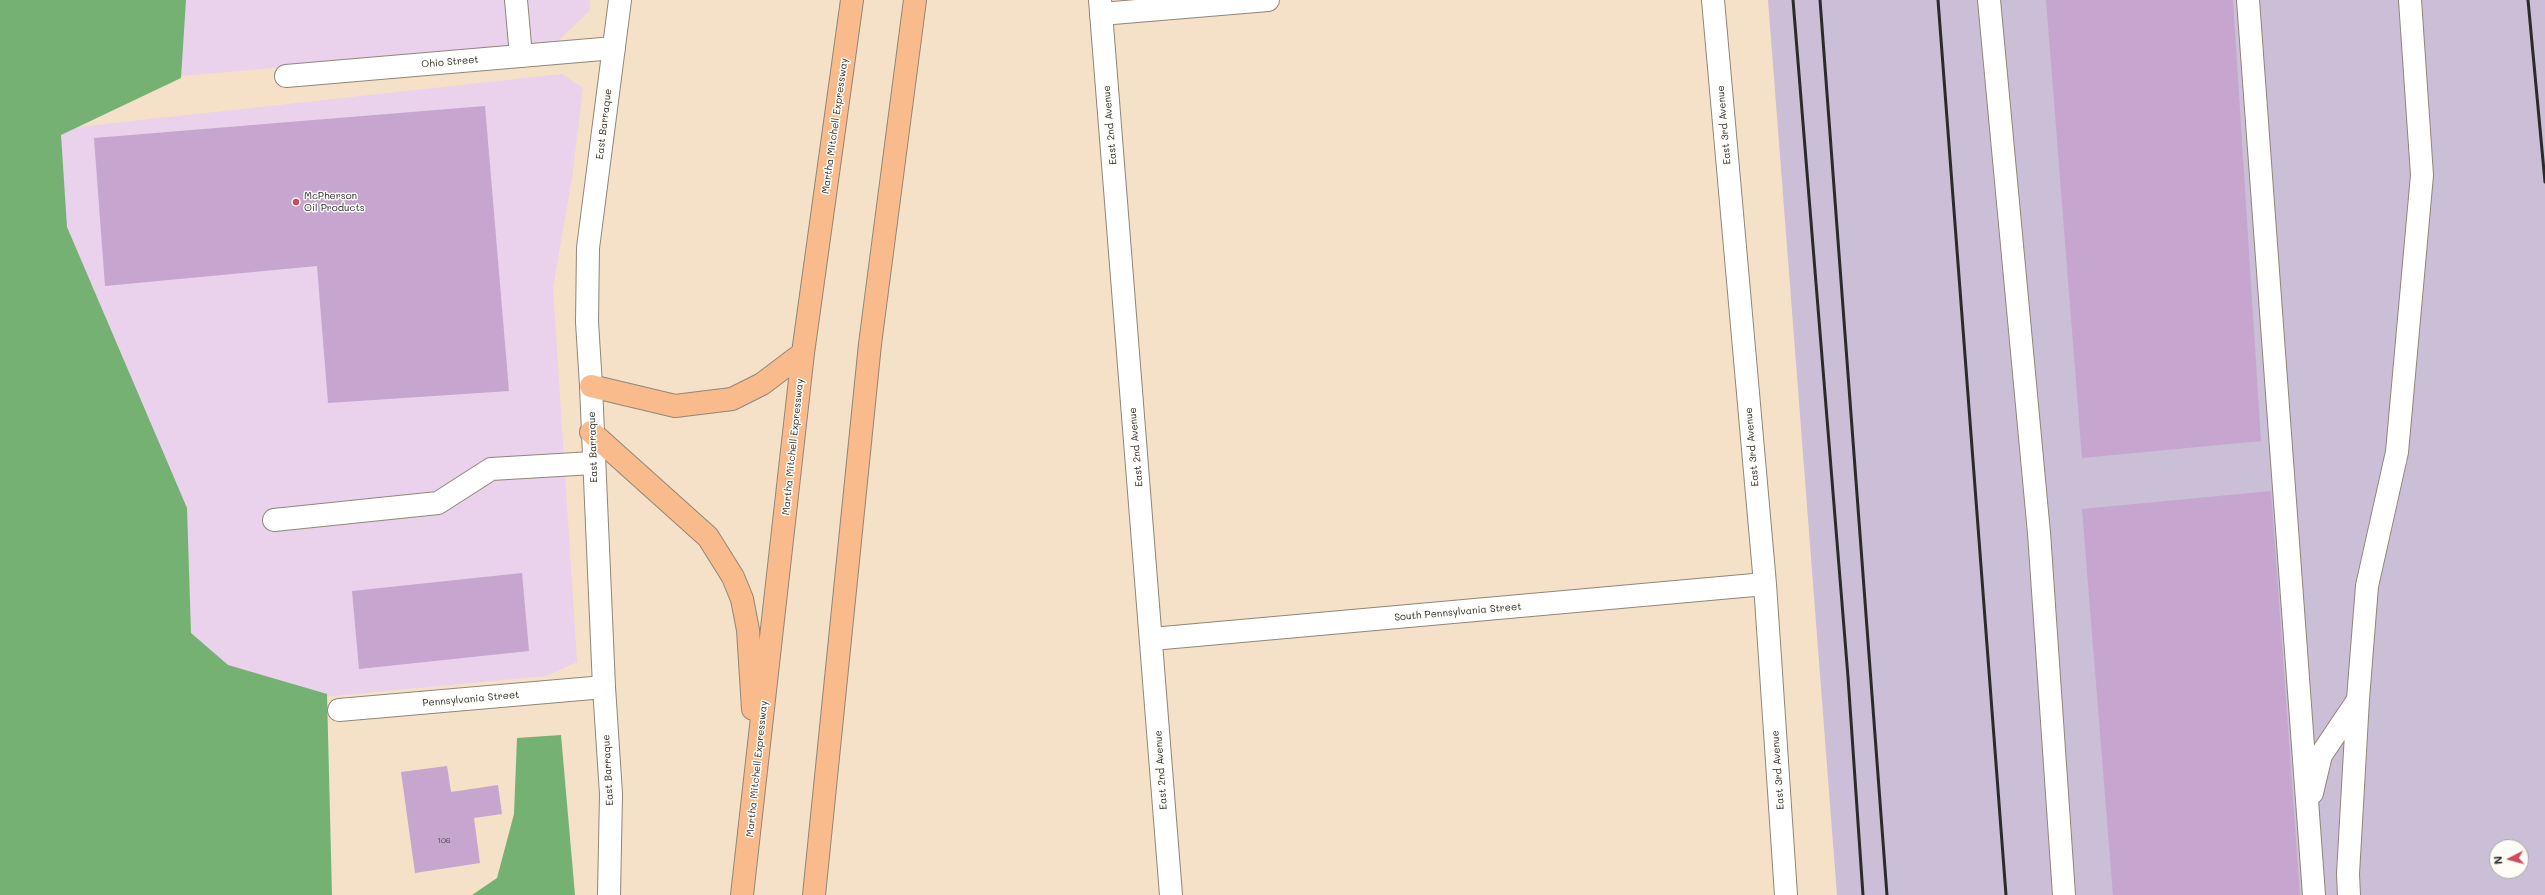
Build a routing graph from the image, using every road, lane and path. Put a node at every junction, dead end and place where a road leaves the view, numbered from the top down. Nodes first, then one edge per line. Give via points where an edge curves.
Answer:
1 (516, 0) edge
2 (620, 0) edge
3 (852, 0) edge
4 (915, 0) edge
5 (1268, 0) edge
6 (1713, 0) edge
7 (1989, 0) edge
8 (2248, 0) edge
9 (2410, 0) edge
10 (1100, 7) edge
11 (614, 48) junction
12 (521, 56) junction
13 (286, 76) dead end
14 (804, 353) junction
15 (591, 386) junction
16 (591, 432) junction
17 (593, 463) junction
18 (274, 520) dead end
19 (1765, 584) junction
20 (1152, 639) junction
21 (604, 687) junction
22 (2358, 700) junction
23 (339, 710) dead end
24 (756, 772) junction
25 (2307, 812) junction
26 (609, 895) edge
27 (742, 895) edge
28 (814, 895) edge
29 (1170, 895) edge
30 (1786, 895) edge
31 (2064, 895) edge
32 (2314, 895) edge
33 (2350, 895) edge

1 - 12 street
2 - 11 street, East Barraque
3 - 14 highway, Martha Mitchell Expressway
4 - 28 highway via 870,344
5 - 10 street
6 - 19 street, East 3rd Avenue
7 - 31 street via 2038,518
8 - 25 street
9 - 22 street via 2422,175 2397,452 2367,586
10 - 20 street, East 2nd Avenue
11 - 12 street, Ohio Street
11 - 15 street, East Barraque via 588,248 586,322
12 - 13 street, Ohio Street
14 - 15 highway via 762,384 732,399 675,406
14 - 24 highway, Martha Mitchell Expressway
15 - 16 street, East Barraque
16 - 17 street, East Barraque
16 - 24 highway via 708,537 733,577 742,599 748,630
17 - 18 street via 491,469 438,503
17 - 21 street, East Barraque
19 - 20 street, South Pennsylvania Street
19 - 30 street, East 3rd Avenue
20 - 29 street, East 2nd Avenue
21 - 23 street, Pennsylvania Street
21 - 26 street, East Barraque via 611,794
22 - 25 street via 2321,755
22 - 33 street via 2348,874
24 - 27 highway, Martha Mitchell Expressway
25 - 32 street

